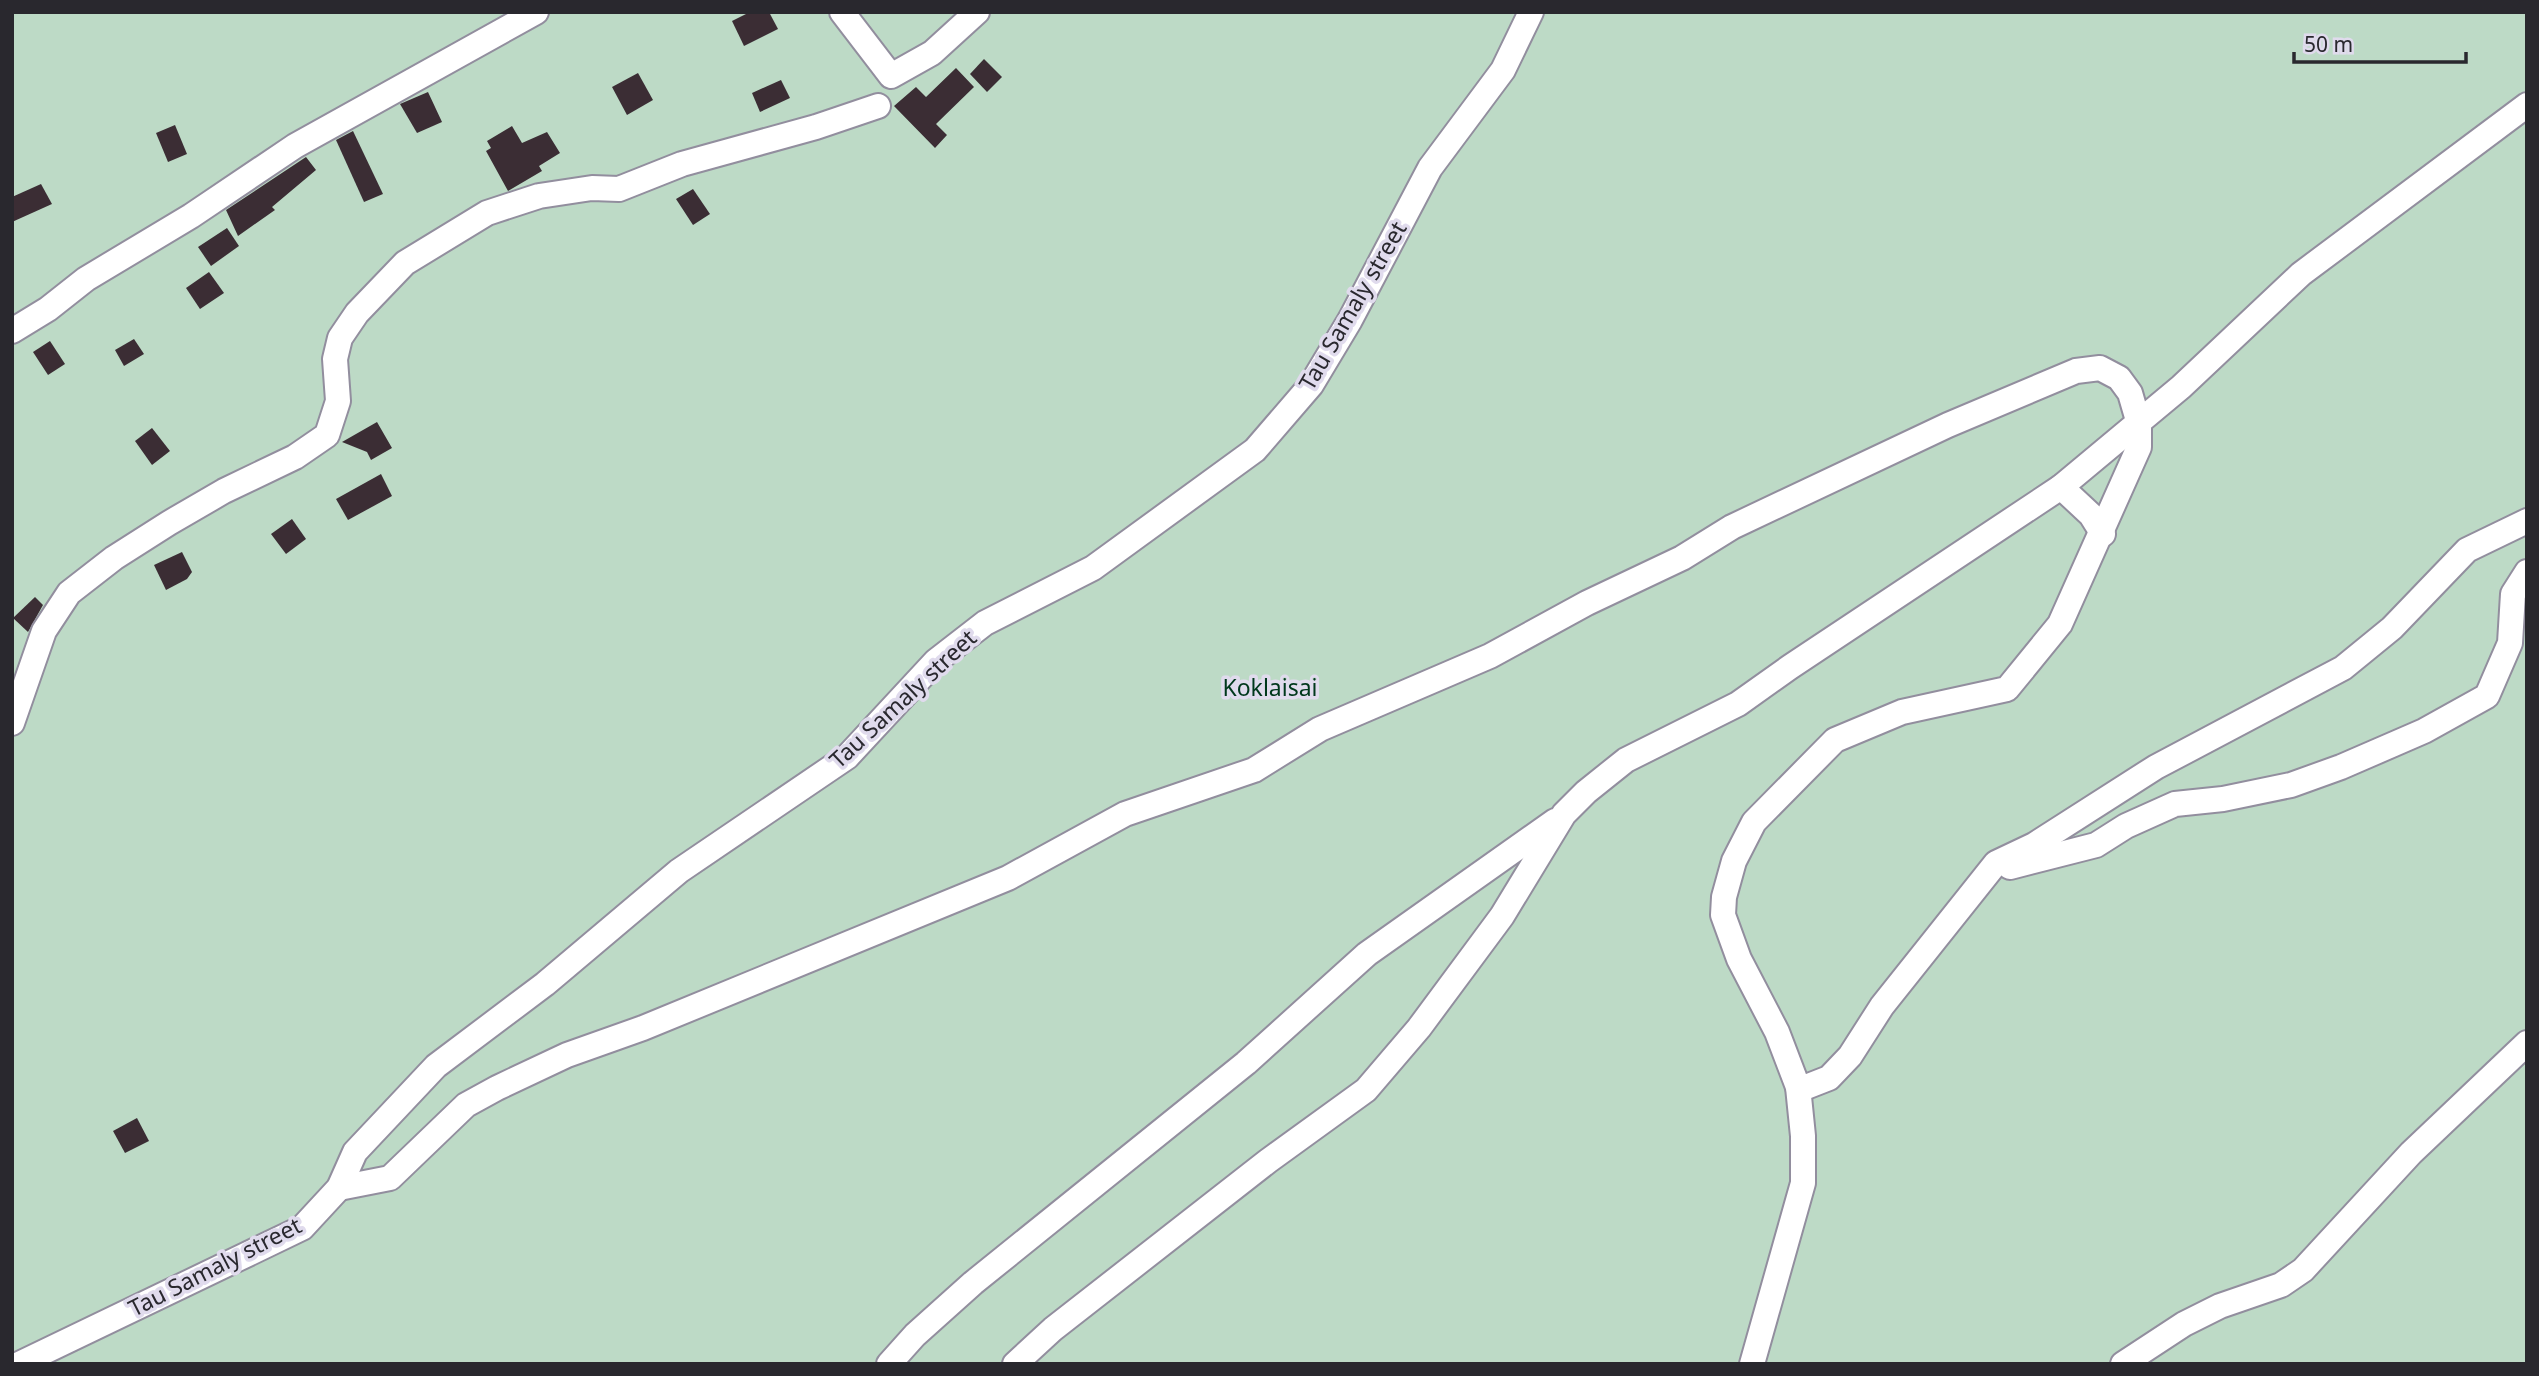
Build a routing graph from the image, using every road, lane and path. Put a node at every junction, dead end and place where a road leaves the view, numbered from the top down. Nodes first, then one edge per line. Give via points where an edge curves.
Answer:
1 (842, 12) edge
2 (977, 12) edge
3 (1531, 12) edge
4 (531, 13) edge
5 (2527, 105) edge
6 (878, 106) dead end
7 (12, 331) edge
8 (2139, 424) junction
9 (2062, 487) junction
10 (2527, 521) edge
11 (2103, 534) junction
12 (2527, 572) edge
13 (12, 723) edge
14 (1564, 814) junction
15 (1989, 873) junction
16 (2527, 1043) edge
17 (1798, 1087) junction
18 (339, 1188) junction
19 (19, 1364) edge
20 (889, 1364) edge
21 (1015, 1364) edge
22 (1752, 1364) edge
23 (2123, 1364) edge

1 - 2 street via 891,76 932,53
3 - 18 street, Tau Samaly street via 1503,70 1430,168 1311,385 1255,450 1093,568 985,623 936,661 847,757 679,871 545,984 436,1066 355,1152
4 - 7 street via 295,146
5 - 8 street via 2301,274
6 - 13 street via 682,164 619,189 539,196 487,213 405,263 357,313 340,338 335,359 338,401 327,435 295,457 169,523 69,593 44,631
8 - 9 street
8 - 11 street via 2140,447
8 - 18 street via 2130,393 2119,378 2100,368 2076,371 1948,425 1732,527 1682,558 1490,656 1320,729 1254,770 1125,814 1009,878 567,1055 497,1088 466,1105 390,1178
9 - 11 street
9 - 14 street via 1738,704 1626,760
10 - 15 street via 2467,550 2392,628 2343,668 2156,767 2034,845 1996,863
11 - 17 street via 2060,624 2007,689 1902,712 1835,740 1754,822 1734,861 1723,915
12 - 15 street via 2512,594 2510,643 2487,696 2424,731 2291,785 2175,804 2096,845
14 - 20 street via 1367,954 1246,1063 973,1283
14 - 21 street via 1502,916 1419,1028 1366,1090 1268,1161 1053,1329
15 - 17 street via 1882,1006 1850,1056 1829,1078
16 - 23 street via 2411,1153 2302,1270 2281,1285 2184,1324
17 - 22 street via 1803,1183
18 - 19 street, Tau Samaly street via 302,1228

